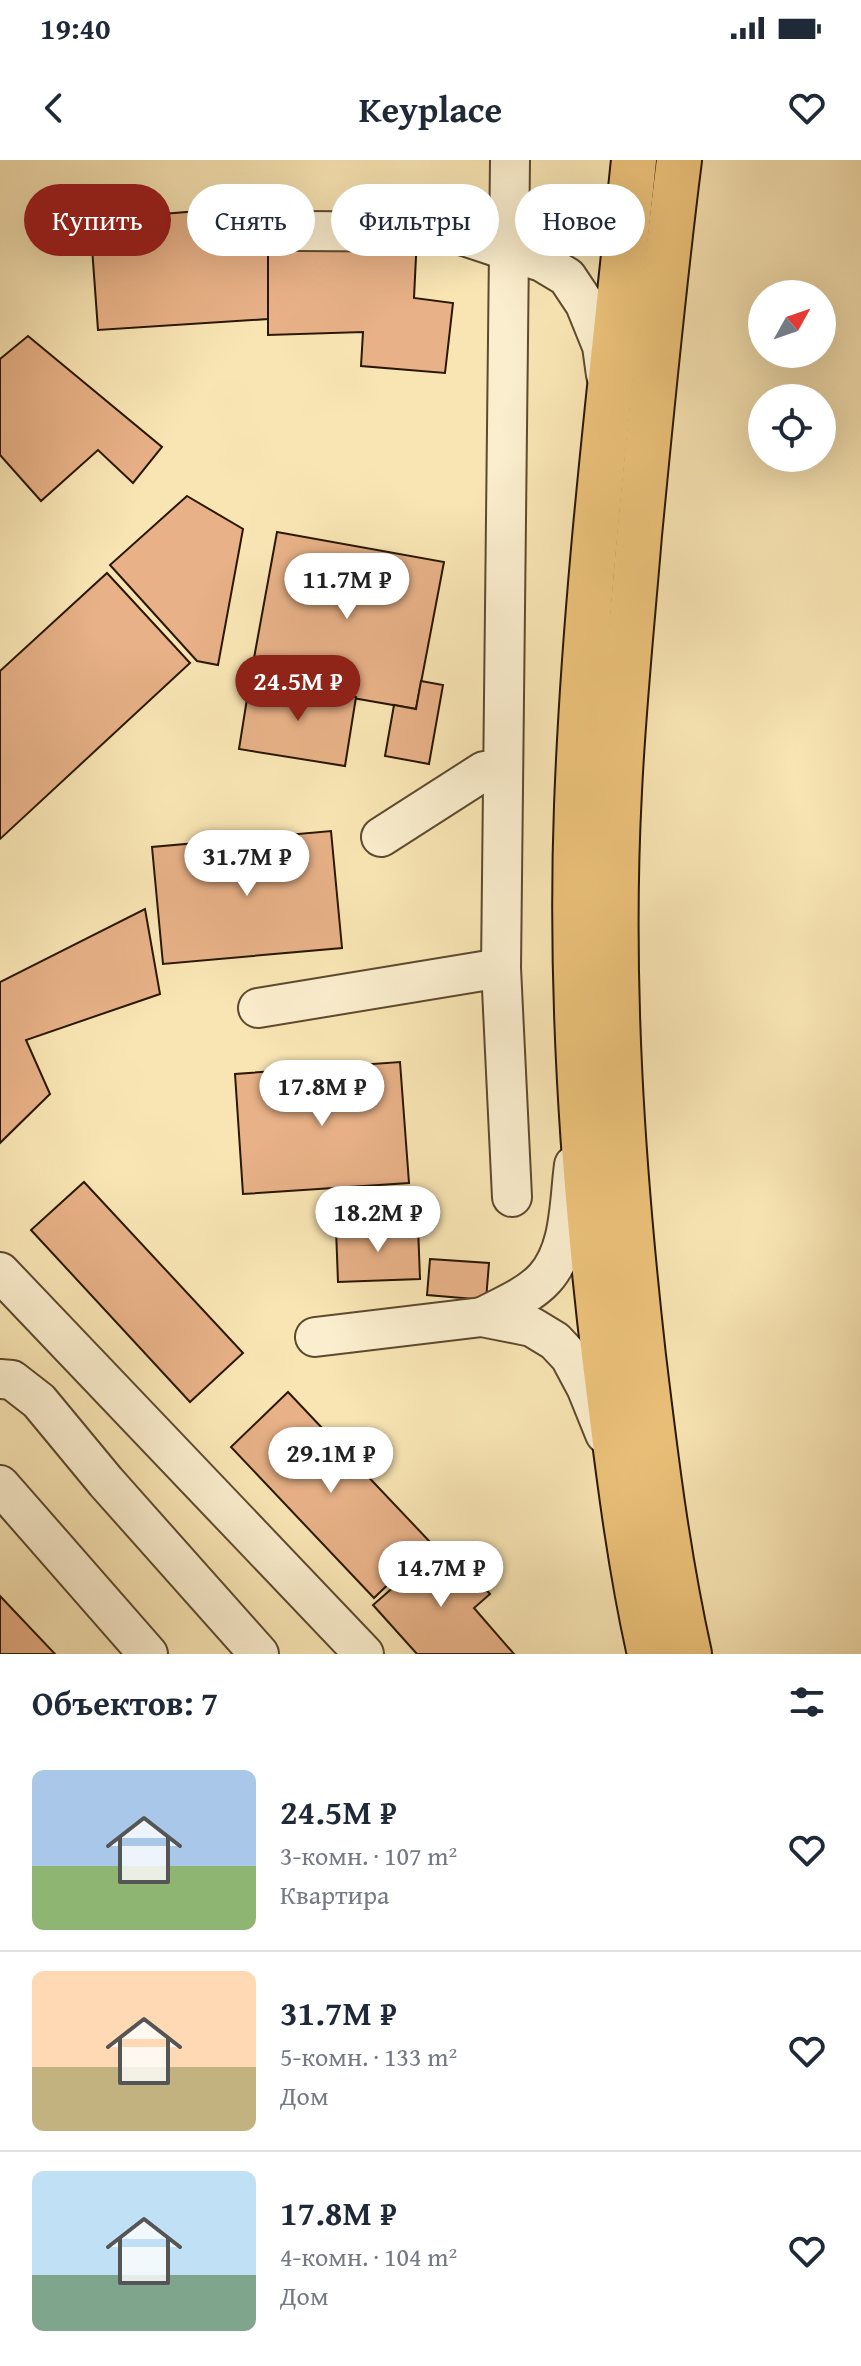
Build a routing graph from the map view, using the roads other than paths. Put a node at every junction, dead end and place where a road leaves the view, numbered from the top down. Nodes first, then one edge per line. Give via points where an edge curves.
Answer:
1 (510, 160) edge
2 (634, 160) edge
3 (679, 160) edge
4 (692, 160) edge
5 (315, 231) edge
6 (511, 252) junction
7 (660, 306) junction
8 (609, 405) junction
9 (503, 770) junction
10 (381, 837) dead end
11 (501, 968) junction
12 (258, 1008) dead end
13 (581, 1107) junction
14 (512, 1197) dead end
15 (0, 1272) edge
16 (482, 1317) junction
17 (315, 1337) dead end
18 (0, 1379) edge
19 (619, 1474) junction
20 (0, 1485) edge
21 (358, 1652) edge
22 (148, 1654) edge
23 (259, 1654) edge
24 (650, 1654) edge
25 (689, 1654) edge

1 - 6 street
2 - 8 main road
3 - 7 main road
4 - 7 street
5 - 6 street via 452,232
6 - 8 street via 567,277 585,304 602,346
6 - 9 street
7 - 25 main road via 618,793 616,979 623,1160 640,1325 659,1497
8 - 13 main road via 577,807 575,994
9 - 10 street via 484,771
9 - 11 street
11 - 12 street
11 - 14 street
13 - 16 street via 558,1260 544,1280
13 - 19 main road
15 - 21 street
16 - 17 street
16 - 19 street via 532,1327 570,1357
18 - 23 street via 12,1380 39,1401
19 - 24 main road
20 - 22 street

